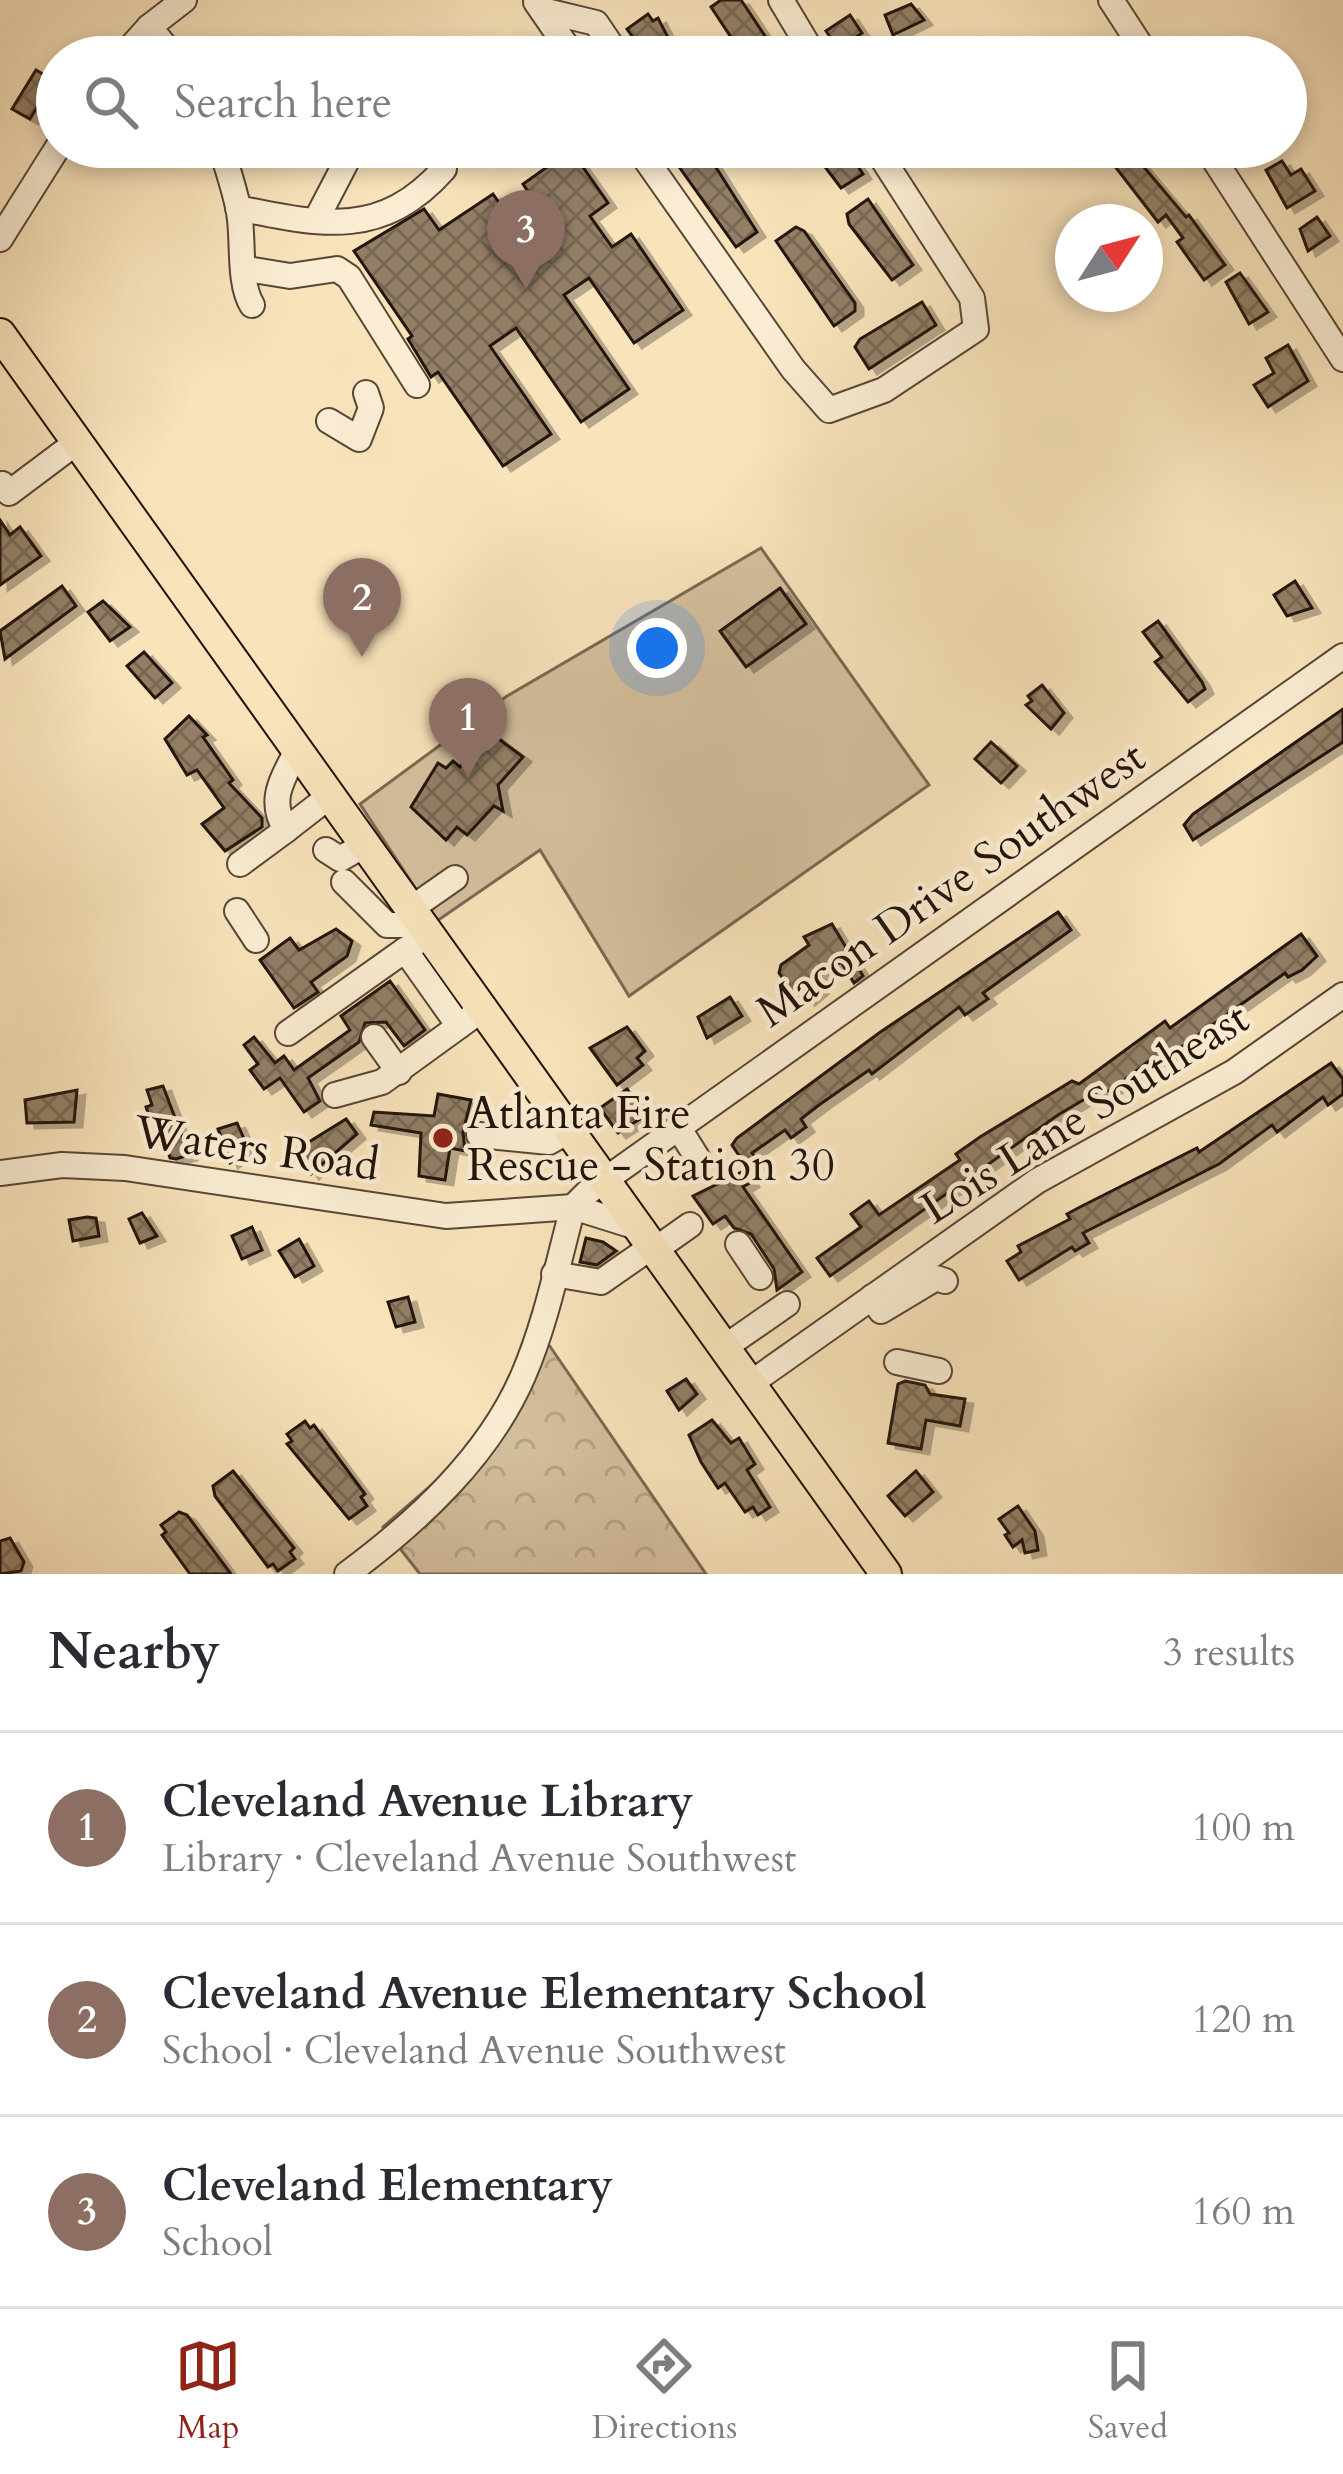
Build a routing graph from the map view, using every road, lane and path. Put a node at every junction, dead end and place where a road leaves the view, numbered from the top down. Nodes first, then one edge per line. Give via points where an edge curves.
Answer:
1 (184, 0) edge
2 (782, 0) edge
3 (1111, 0) edge
4 (538, 5) edge
5 (153, 14) edge
6 (559, 36) edge
7 (605, 36) edge
8 (803, 36) edge
9 (1134, 36) edge
10 (44, 168) edge
11 (227, 168) edge
12 (343, 168) edge
13 (444, 168) edge
14 (652, 168) edge
15 (888, 168) edge
16 (1220, 168) edge
17 (238, 208) junction
18 (317, 218) junction
19 (3, 228) edge
20 (247, 269) junction
21 (252, 305) dead end
22 (0, 335) edge
23 (1343, 359) edge
24 (417, 385) dead end
25 (366, 393) dead end
26 (329, 421) dead end
27 (77, 442) junction
28 (10, 493) edge
29 (1343, 656) edge
30 (298, 748) junction
31 (332, 795) junction
32 (286, 830) junction
33 (366, 844) junction
34 (326, 850) dead end
35 (240, 865) dead end
36 (455, 878) dead end
37 (344, 882) dead end
38 (237, 911) dead end
39 (417, 927) junction
40 (256, 940) dead end
41 (444, 978) junction
42 (1343, 995) edge
43 (484, 1008) junction
44 (458, 1026) junction
45 (288, 1034) dead end
46 (374, 1037) dead end
47 (399, 1072) junction
48 (335, 1094) dead end
49 (677, 1127) junction
50 (572, 1130) junction
51 (478, 1135) dead end
52 (698, 1159) dead end
53 (0, 1173) edge
54 (606, 1178) junction
55 (573, 1208) junction
56 (689, 1225) dead end
57 (738, 1244) dead end
58 (647, 1245) junction
59 (554, 1274) junction
60 (760, 1277) dead end
61 (945, 1281) dead end
62 (872, 1298) junction
63 (787, 1304) dead end
64 (725, 1347) junction
65 (897, 1363) dead end
66 (939, 1371) dead end
67 (751, 1383) junction
68 (347, 1574) edge
69 (886, 1574) edge

1 - 5 street
2 - 8 street
3 - 9 street
4 - 6 street
4 - 7 street via 596,23
10 - 19 street
11 - 17 street
12 - 18 street
13 - 18 street via 390,213 350,225
14 - 15 street via 829,410 884,390 976,329 972,298
16 - 23 street
17 - 18 street
17 - 20 street
20 - 21 street
20 - 24 street via 290,276 337,269 349,277
22 - 27 main road
25 - 26 street via 370,408 359,439
27 - 28 street
27 - 30 main road
29 - 49 street, Macon Drive Southwest
30 - 31 main road
30 - 32 street via 274,799
31 - 32 street
31 - 33 main road
32 - 35 street
33 - 34 street via 340,859
33 - 39 main road
36 - 39 street
37 - 39 street via 387,925
38 - 40 street
39 - 41 main road
39 - 45 street
41 - 43 main road
41 - 44 street
42 - 62 street, Lois Lane Southeast via 1234,1072 1037,1181
43 - 44 street
43 - 50 main road
44 - 47 street
46 - 47 street
47 - 48 street
49 - 52 street
49 - 54 street, Macon Drive Southwest
50 - 51 street via 549,1142
50 - 54 main road
53 - 55 street, Waters Road via 125,1168 446,1216
54 - 55 street, Macon Drive Southwest
54 - 58 main road
55 - 58 street, Waters Road via 608,1216
55 - 59 street
56 - 58 street
57 - 60 street
58 - 59 street via 601,1282
58 - 64 main road via 687,1280
59 - 68 street via 501,1420 434,1499
61 - 62 street via 936,1278 881,1311
62 - 67 street, Lois Lane Southeast
63 - 64 street
64 - 67 main road
65 - 66 street
67 - 69 main road

